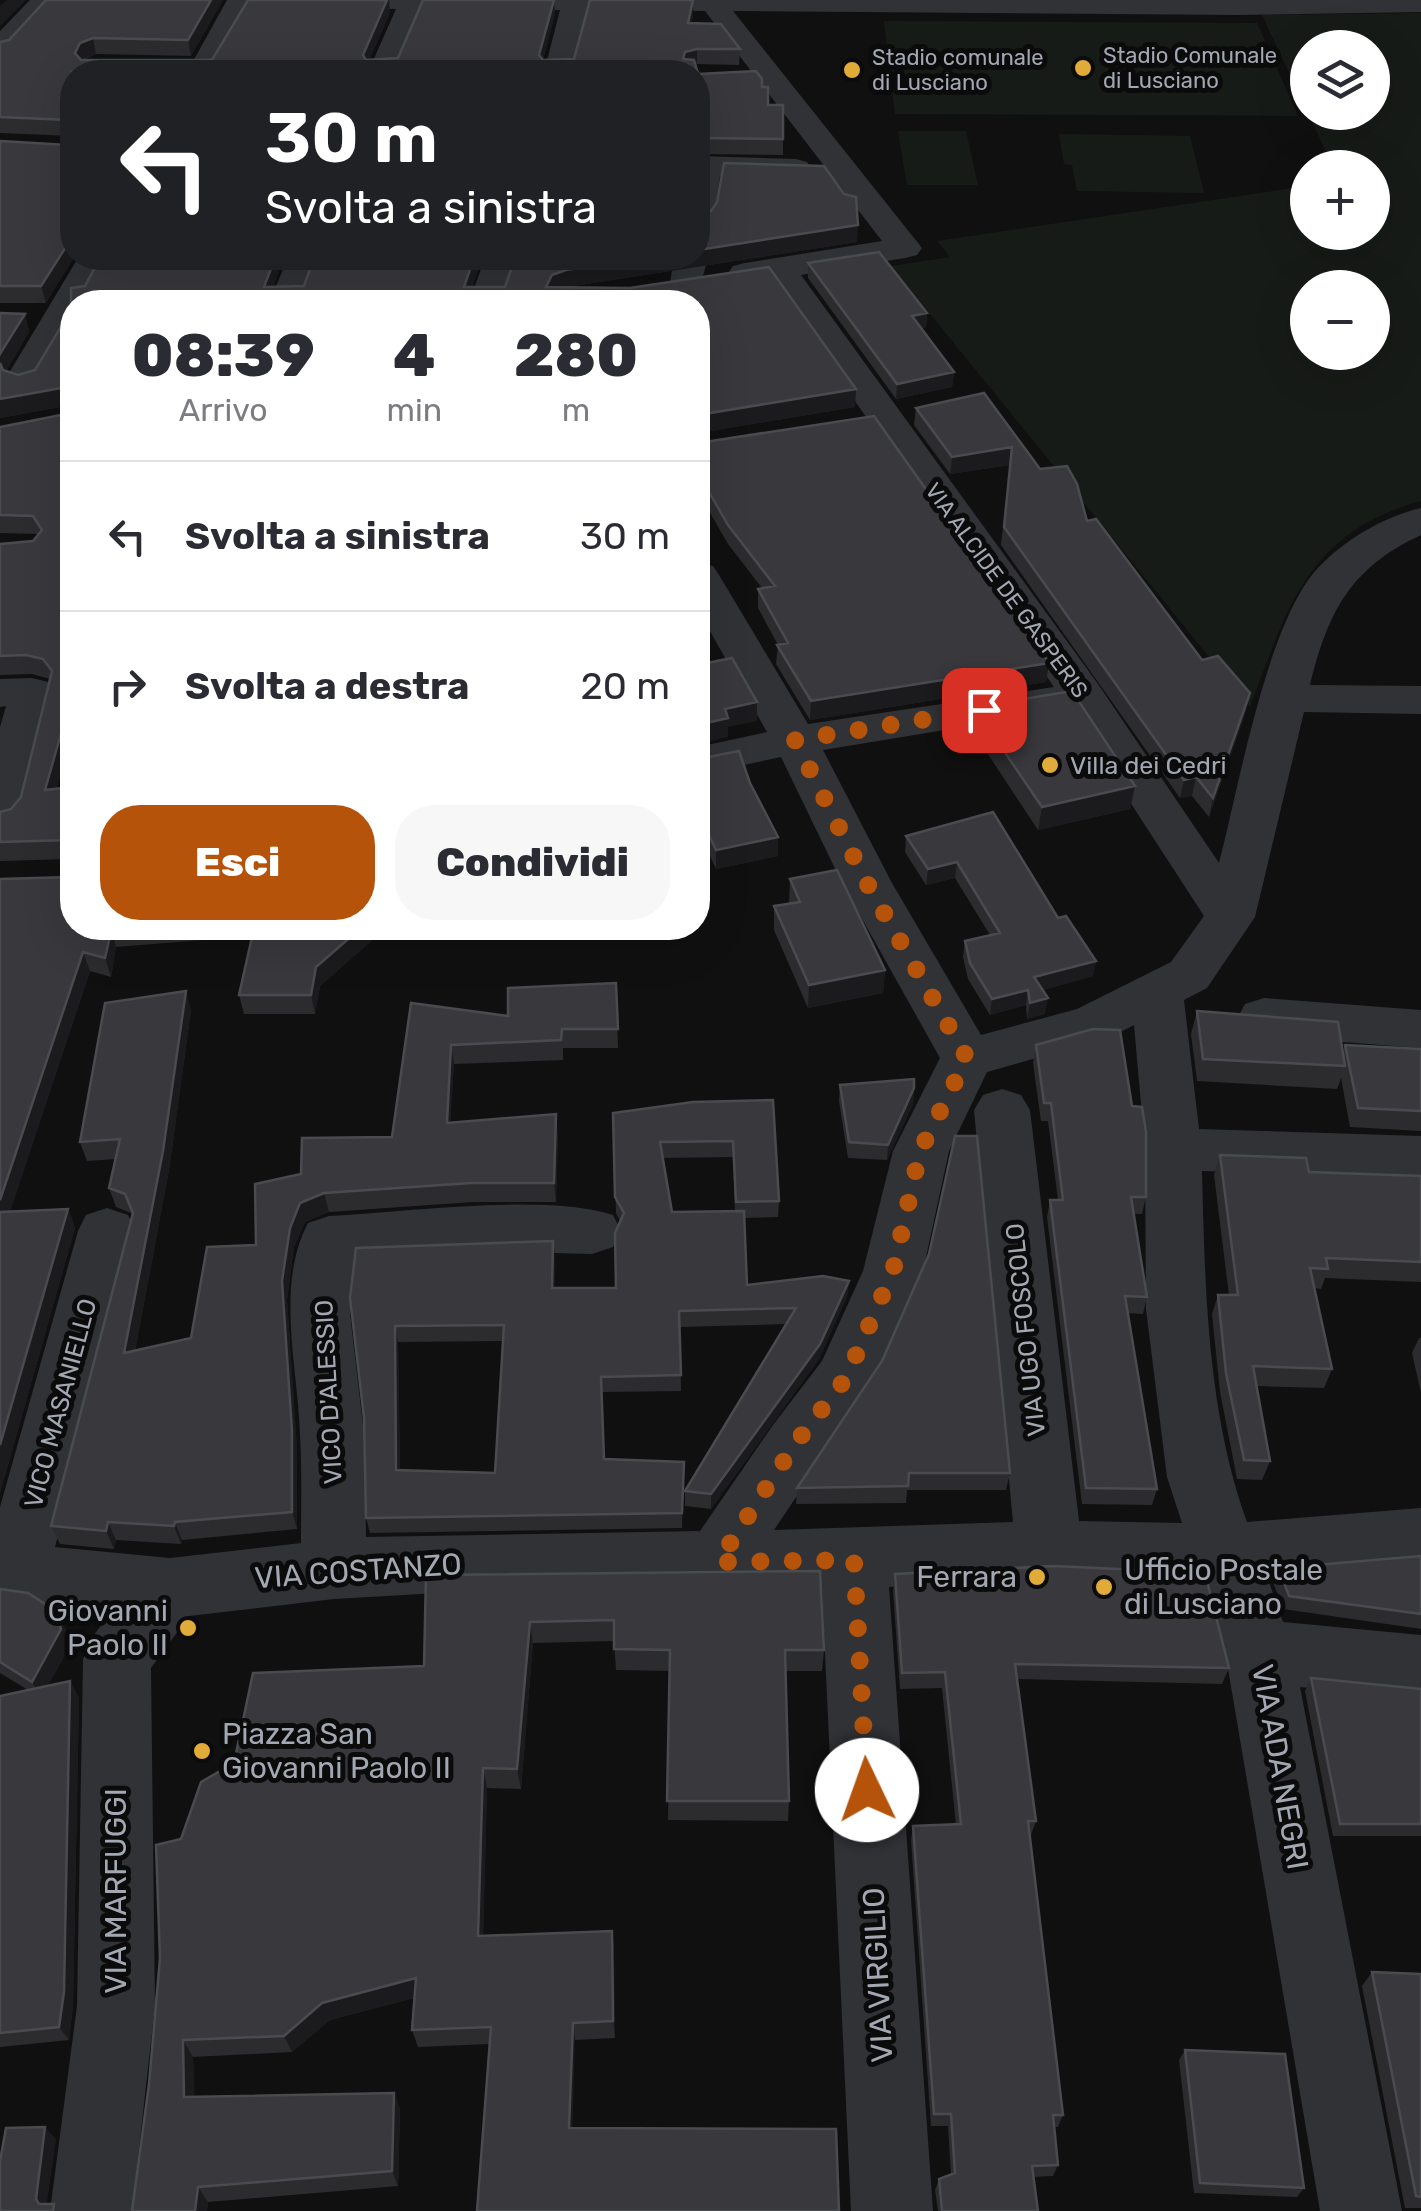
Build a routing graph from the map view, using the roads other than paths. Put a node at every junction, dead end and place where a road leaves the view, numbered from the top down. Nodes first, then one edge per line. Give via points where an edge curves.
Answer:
1 (46, 0) edge
2 (242, 0) edge
3 (331, 0) edge
4 (380, 1) edge
5 (568, 2) edge
6 (713, 3) junction
7 (1421, 4) edge
8 (0, 46) edge
9 (208, 60) edge
10 (382, 60) edge
11 (560, 60) edge
12 (710, 166) edge
13 (844, 170) junction
14 (778, 267) junction
15 (710, 269) edge
16 (689, 270) edge
17 (647, 289) edge
18 (20, 317) edge
19 (59, 318) joint
20 (60, 374) edge
21 (12, 380) edge
22 (1421, 520) edge
23 (710, 602) edge
24 (1082, 694) junction
25 (1282, 698) junction
26 (1421, 700) edge
27 (8, 719) edge
28 (795, 740) junction
29 (710, 758) edge
30 (0, 814) edge
31 (1230, 917) junction
32 (1157, 991) junction
33 (1421, 1029) edge
34 (967, 1058) junction
35 (1002, 1110) dead end
36 (1174, 1149) junction
37 (1421, 1157) edge
38 (107, 1231) dead end
39 (592, 1231) dead end
40 (1421, 1537) edge
41 (1049, 1550) junction
42 (1225, 1553) junction
43 (854, 1560) junction
44 (718, 1562) junction
45 (334, 1569) junction
46 (7, 1574) edge
47 (170, 1588) junction
48 (1259, 1652) junction
49 (1421, 1667) edge
50 (91, 2211) edge
51 (892, 2211) edge
52 (1360, 2211) edge

1 - 8 street
2 - 9 street
3 - 4 street
4 - 5 street
4 - 10 street
5 - 6 street
5 - 11 street
6 - 7 street
6 - 13 street
12 - 13 street
13 - 14 street via 905,248
14 - 15 street
14 - 24 street, VIA ALCIDE DE GASPERIS
16 - 17 street
18 - 19 street
19 - 21 street
20 - 21 street
22 - 25 street via 1377,540 1332,578 1300,637
23 - 28 street
24 - 28 street
24 - 31 street, VIA ALCIDE DE GASPERIS
25 - 26 street
25 - 31 street
27 - 30 street
28 - 29 street
28 - 34 street
31 - 32 street via 1190,974
32 - 33 street via 1194,1013
32 - 34 street via 1094,1022
32 - 36 street, VIA ADA NEGRI
34 - 44 street via 920,1151 893,1271 846,1378
35 - 41 street, VIA UGO FOSCOLO
36 - 37 street
36 - 42 street, VIA ADA NEGRI via 1176,1309 1198,1477
38 - 46 street, VICO MASANIELLO
39 - 45 street, VICO D'ALESSIO via 514,1228 329,1239 320,1314 332,1434
40 - 42 street, VIA COSTANZO
41 - 42 street, VIA COSTANZO
41 - 43 street, VIA COSTANZO
42 - 48 street, VIA ADA NEGRI
43 - 44 street, VIA COSTANZO
43 - 51 street, VIA VIRGILIO
44 - 45 street, VIA COSTANZO
45 - 47 street, VIA COSTANZO
46 - 47 street, VIA COSTANZO
47 - 50 street, VIA MARFUGGI via 116,1659 116,2006
48 - 49 street
48 - 52 street, VIA ADA NEGRI

